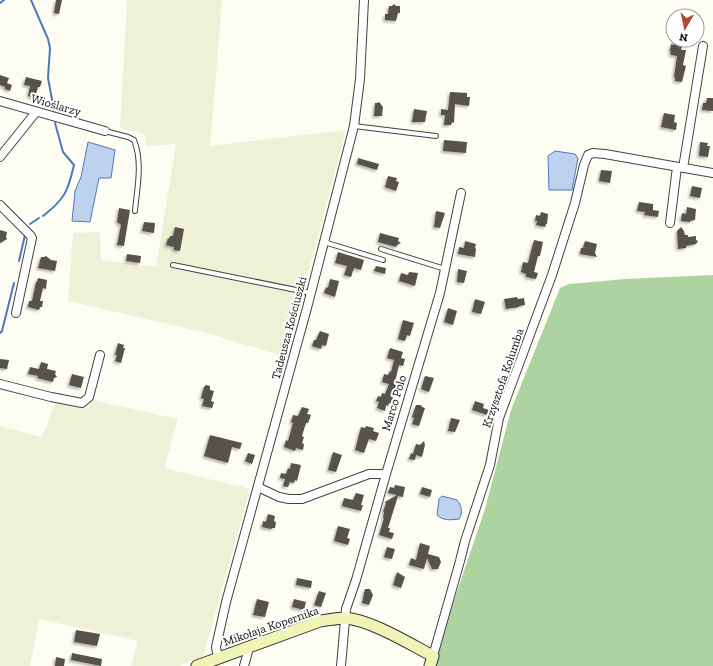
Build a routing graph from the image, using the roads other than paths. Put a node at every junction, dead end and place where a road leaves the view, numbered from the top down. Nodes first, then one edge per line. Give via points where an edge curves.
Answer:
1 (364, 0) edge
2 (703, 48) edge
3 (0, 101) edge
4 (36, 112) junction
5 (354, 126) junction
6 (105, 131) joint
7 (436, 136) dead end
8 (0, 157) edge
9 (680, 168) junction
10 (713, 173) edge
11 (461, 193) dead end
12 (0, 205) edge
13 (135, 211) dead end
14 (670, 223) dead end
15 (324, 242) junction
16 (382, 249) dead end
17 (383, 260) dead end
18 (173, 265) dead end
19 (446, 269) junction
20 (311, 293) junction
21 (16, 313) dead end
22 (100, 356) dead end
23 (0, 384) edge
24 (386, 474) junction
25 (258, 487) junction
26 (345, 618) junction
27 (249, 648) junction
28 (218, 658) junction
29 (432, 661) edge
30 (197, 666) edge
31 (244, 666) edge
32 (341, 666) edge

1 - 5 street, Tadeusza Kościuszki via 360,80
2 - 9 street
3 - 4 street, Wioślarzy
4 - 6 street, Wioślarzy
4 - 8 street
5 - 7 lane
5 - 15 street, Tadeusza Kościuszki
6 - 13 lane via 134,140 139,165
9 - 10 street
9 - 14 street
9 - 29 street, Krzysztofa Kolumba via 605,154 588,155 552,275 499,418 490,465 467,533
11 - 19 street, Marco Polo
12 - 21 street via 32,238
15 - 17 lane
15 - 20 street, Tadeusza Kościuszki
16 - 19 lane
18 - 20 lane
19 - 24 street, Marco Polo
20 - 25 street, Tadeusza Kościuszki
22 - 23 street via 88,397 82,403
24 - 25 street via 370,474 302,499 280,497
24 - 26 street, Marco Polo
25 - 28 street, Tadeusza Kościuszki via 226,602 216,647
26 - 27 street, Mikołaja Kopernika via 320,621
26 - 29 street, Mikołaja Kopernika via 370,624
26 - 32 street, Marco Polo
27 - 28 street, Mikołaja Kopernika
27 - 31 street
28 - 30 street, Mikołaja Kopernika

